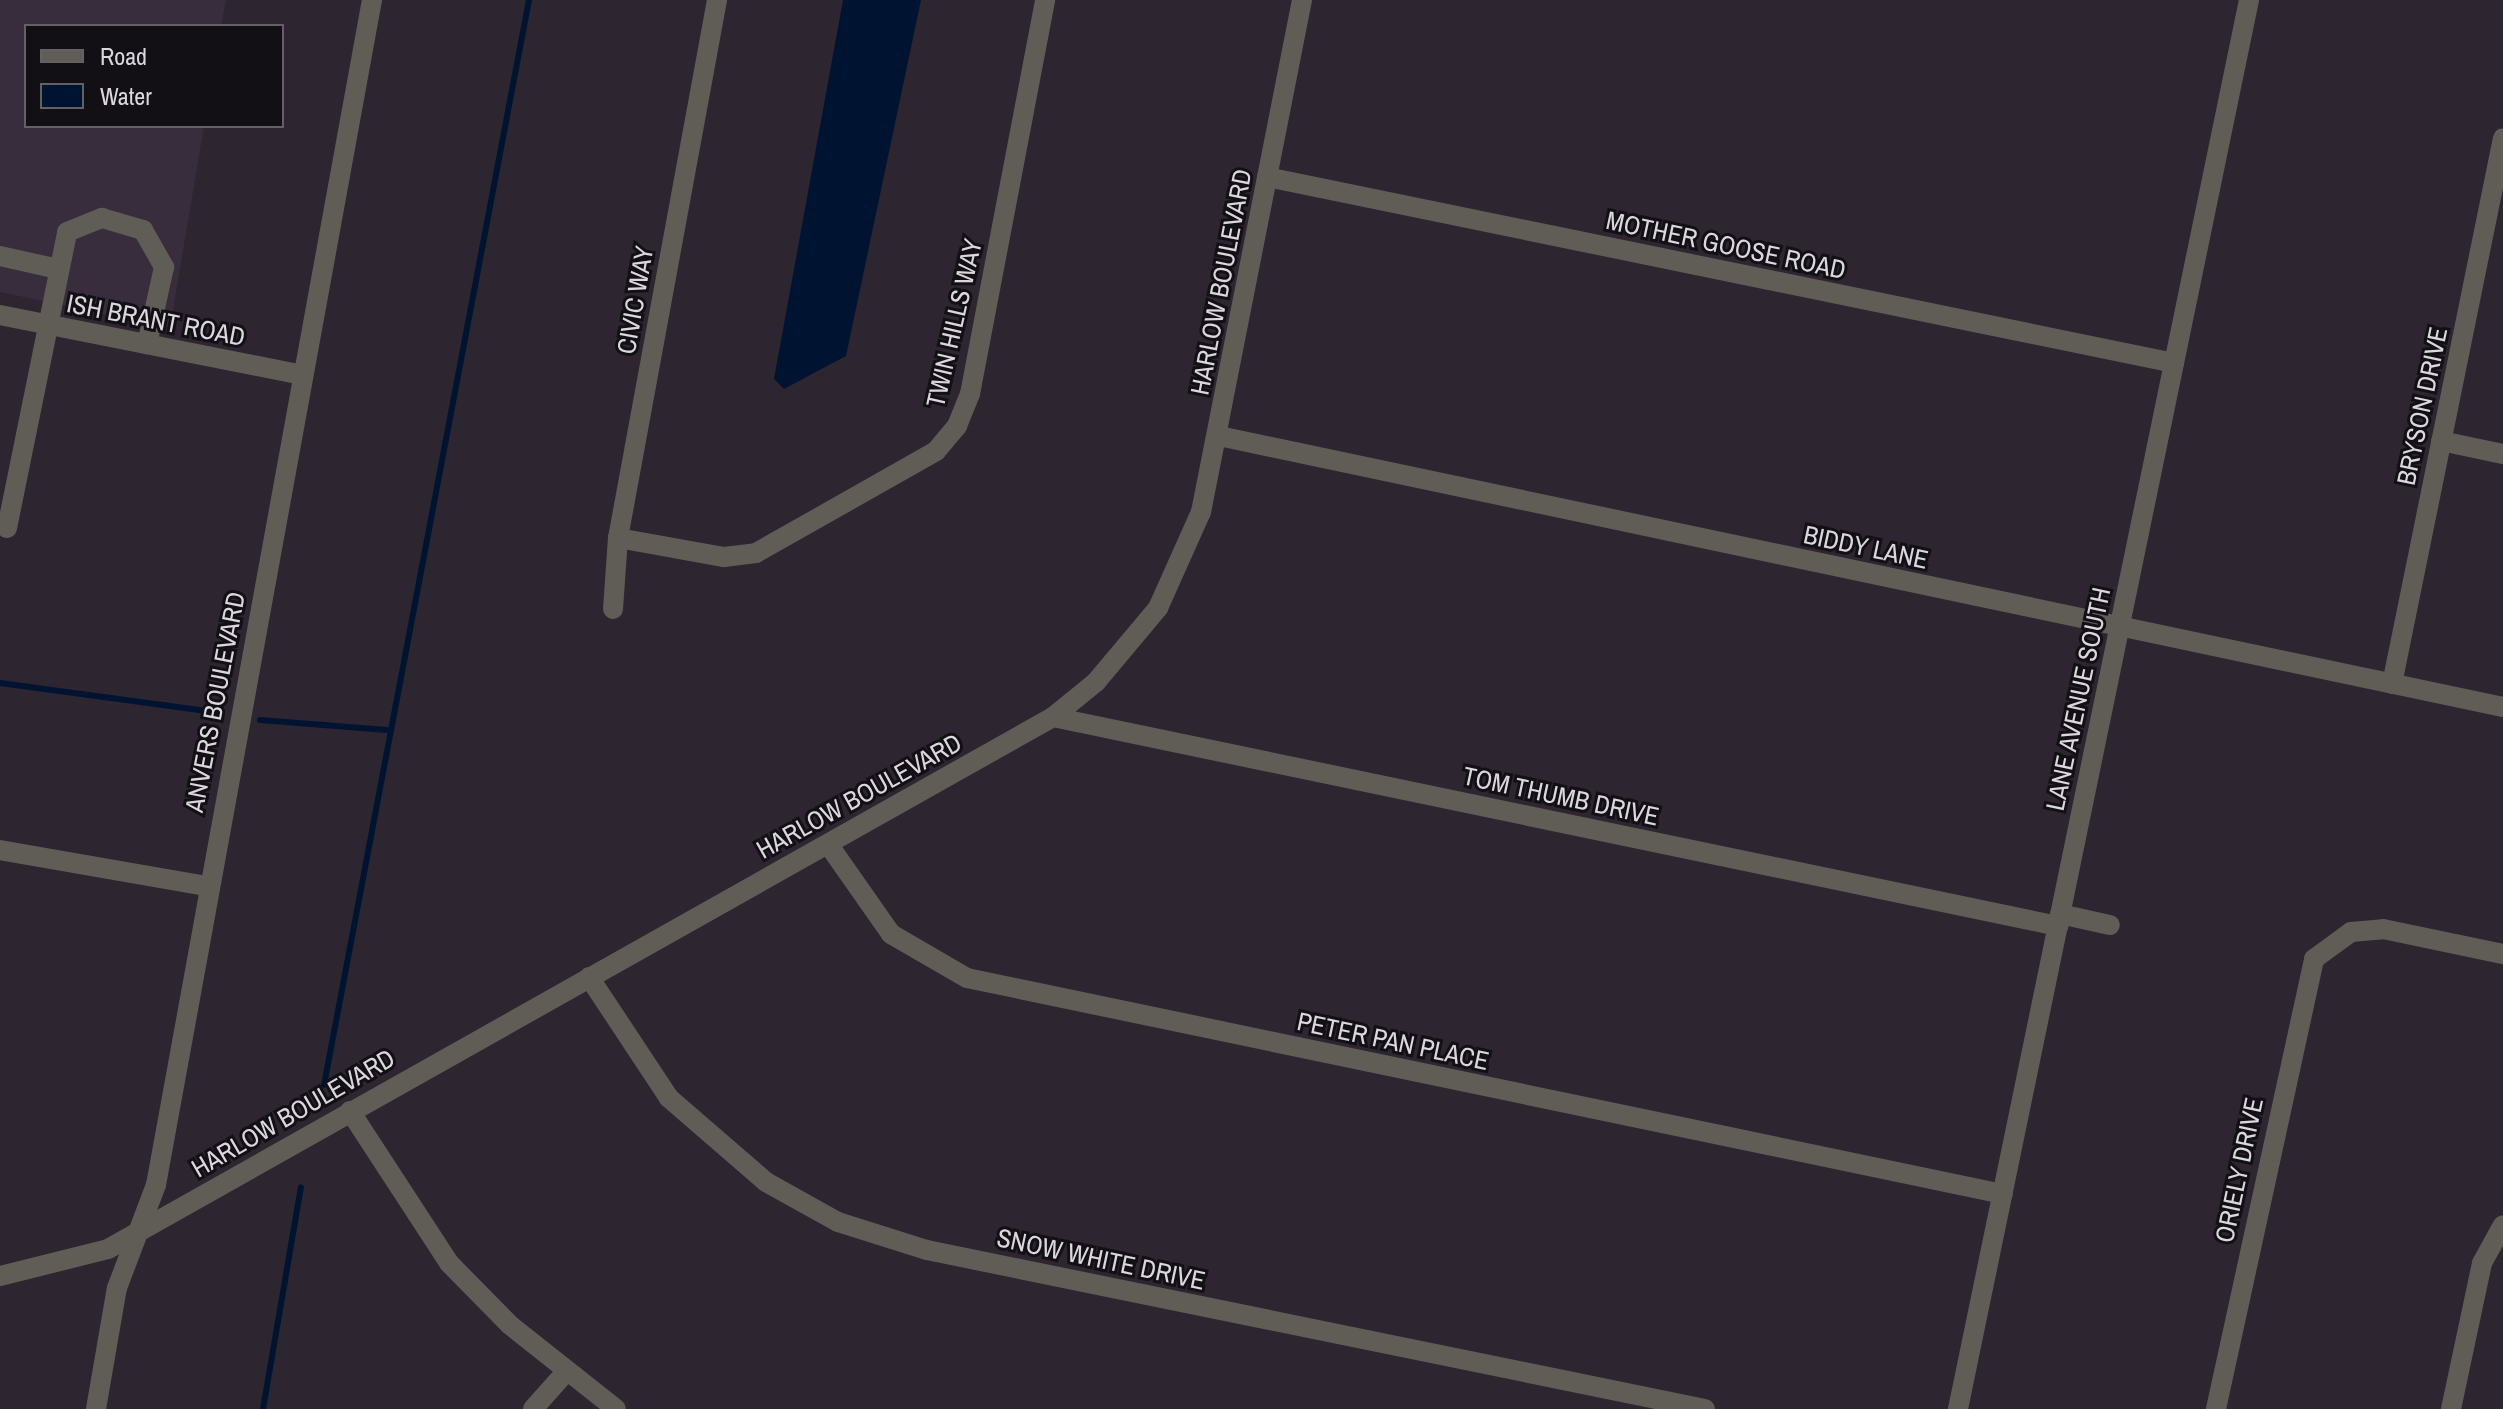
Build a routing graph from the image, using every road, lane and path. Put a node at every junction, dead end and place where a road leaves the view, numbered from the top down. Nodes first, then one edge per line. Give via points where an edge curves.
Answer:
1 (372, 0) edge
2 (717, 0) edge
3 (1045, 0) edge
4 (1302, 0) edge
5 (2249, 0) edge
6 (2503, 138) edge
7 (2500, 170) edge
8 (1267, 177) junction
9 (0, 256) edge
10 (58, 269) junction
11 (0, 315) edge
12 (46, 325) junction
13 (147, 344) junction
14 (2174, 363) junction
15 (302, 375) junction
16 (1219, 436) junction
17 (2441, 441) junction
18 (2503, 454) edge
19 (7, 528) dead end
20 (618, 538) junction
21 (613, 609) dead end
22 (2119, 628) junction
23 (2392, 684) junction
24 (2503, 707) edge
25 (1053, 717) junction
26 (828, 844) junction
27 (0, 850) edge
28 (207, 886) junction
29 (2059, 920) junction
30 (2110, 925) dead end
31 (2503, 954) edge
32 (589, 977) junction
33 (350, 1111) junction
34 (2003, 1194) junction
35 (139, 1230) junction
36 (2499, 1230) edge
37 (0, 1276) edge
38 (566, 1372) junction
39 (96, 1409) edge
40 (533, 1409) edge
41 (616, 1409) edge
42 (1705, 1409) edge
43 (1958, 1409) edge
44 (2216, 1409) edge
45 (2451, 1409) edge

1 - 15 street, ANVERS BOULEVARD
2 - 20 street, CIVIC WAY
3 - 20 street, TWIN HILLS WAY via 970,394 957,426 936,451 756,553 724,557
4 - 8 street, HARLOW BOULEVARD
5 - 14 street, LANE AVENUE SOUTH
6 - 7 street, BRYSON DRIVE
7 - 17 street, BRYSON DRIVE
8 - 14 street, MOTHER GOOSE ROAD
8 - 16 street, HARLOW BOULEVARD
9 - 10 street
10 - 12 street
10 - 13 street via 67,232 102,218 143,230 164,267
11 - 12 street, ISH BRANT ROAD
12 - 13 street, ISH BRANT ROAD
12 - 19 street
13 - 15 street, ISH BRANT ROAD
14 - 22 street, LANE AVENUE SOUTH
15 - 28 street, ANVERS BOULEVARD
16 - 22 street, BIDDY LANE
16 - 25 street, HARLOW BOULEVARD via 1201,512 1158,608 1129,649
17 - 18 street
17 - 23 street, BRYSON DRIVE
20 - 21 street, CIVIC WAY
22 - 23 street, BIDDY LANE
22 - 29 street, LANE AVENUE SOUTH
23 - 24 street, BIDDY LANE
25 - 26 street, HARLOW BOULEVARD
25 - 29 street, TOM THUMB DRIVE
26 - 32 street, HARLOW BOULEVARD
26 - 34 street, PETER PAN PLACE via 891,934 967,978
27 - 28 street
28 - 35 street, ANVERS BOULEVARD via 156,1185
29 - 30 street, TOM THUMB DRIVE
29 - 34 street, LANE AVENUE SOUTH
31 - 44 street, ORIELY DRIVE via 2383,929 2351,932 2325,946 2303,986
32 - 33 street, HARLOW BOULEVARD
32 - 42 street, SNOW WHITE DRIVE via 669,1098 766,1182 838,1222 927,1250
33 - 35 street, HARLOW BOULEVARD
33 - 38 street via 449,1263
34 - 43 street, LANE AVENUE SOUTH
35 - 37 street, HARLOW BOULEVARD via 63,1265
35 - 39 street, ANVERS BOULEVARD via 117,1288
36 - 45 street
38 - 40 street
38 - 41 street

